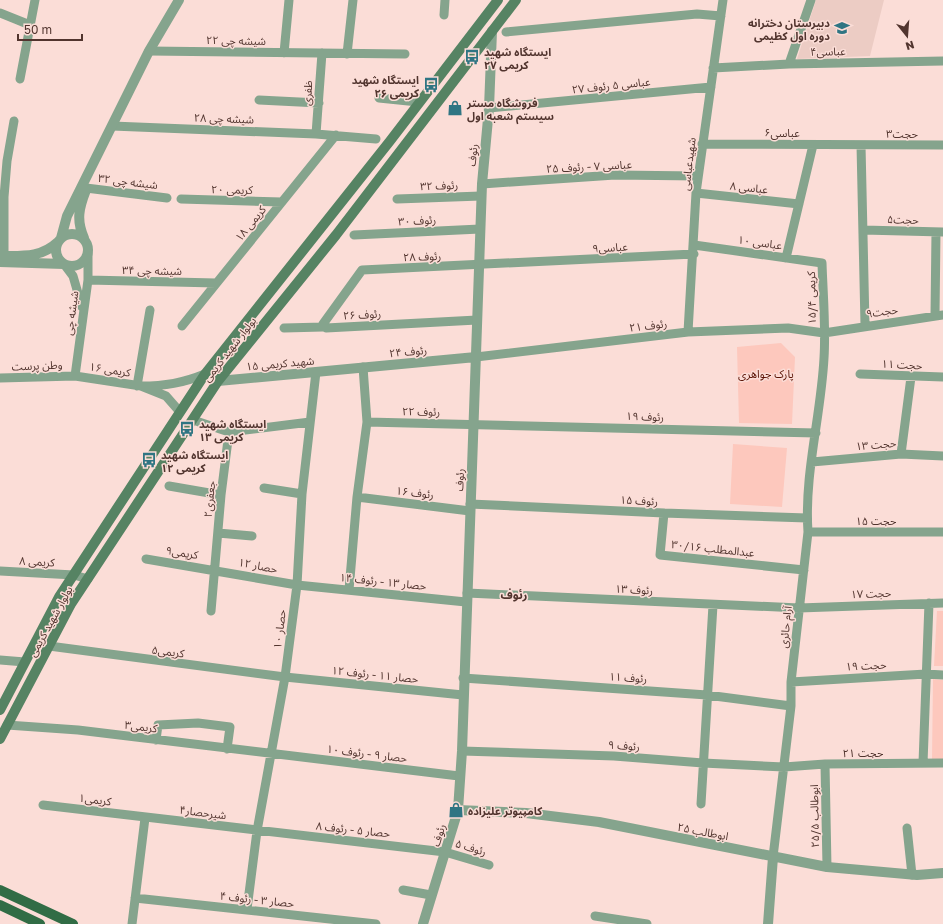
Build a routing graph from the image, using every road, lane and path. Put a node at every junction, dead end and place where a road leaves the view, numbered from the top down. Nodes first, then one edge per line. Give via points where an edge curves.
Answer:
1 (35, 0) edge
2 (179, 0) edge
3 (288, 0) edge
4 (353, 0) edge
5 (445, 0) edge
6 (498, 0) edge
7 (516, 0) edge
8 (723, 0) edge
9 (811, 0) edge
10 (0, 13) edge
11 (444, 15) dead end
12 (721, 16) junction
13 (30, 25) junction
14 (492, 31) junction
15 (506, 32) dead end
16 (149, 51) junction
17 (284, 53) junction
18 (322, 53) junction
19 (347, 54) junction
20 (405, 54) dead end
21 (943, 60) edge
22 (790, 64) junction
23 (714, 68) junction
24 (20, 79) dead end
25 (711, 87) junction
26 (379, 98) dead end
27 (259, 100) dead end
28 (418, 102) junction
29 (319, 103) junction
30 (489, 108) junction
31 (14, 121) dead end
32 (112, 126) junction
33 (316, 134) junction
34 (336, 135) junction
35 (376, 139) dead end
36 (702, 144) junction
37 (813, 144) junction
38 (861, 145) junction
39 (943, 145) edge
40 (100, 153) junction
41 (698, 176) junction
42 (482, 184) junction
43 (86, 188) junction
44 (696, 193) junction
45 (481, 196) junction
46 (168, 198) dead end
47 (181, 199) dead end
48 (397, 199) dead end
49 (282, 202) junction
50 (799, 204) junction
51 (480, 229) junction
52 (863, 230) junction
53 (940, 232) edge
54 (354, 235) dead end
55 (84, 238) junction
56 (59, 240) junction
57 (694, 250) junction
58 (88, 254) junction
59 (1, 258) edge
60 (786, 258) junction
61 (822, 263) joint
62 (64, 264) junction
63 (479, 265) junction
64 (366, 270) joint
65 (88, 280) junction
66 (216, 283) junction
67 (150, 310) dead end
68 (84, 312) junction
69 (939, 315) edge
70 (477, 320) junction
71 (865, 325) junction
72 (182, 326) dead end
73 (323, 327) junction
74 (284, 328) dead end
75 (688, 332) junction
76 (824, 333) junction
77 (476, 357) junction
78 (363, 367) junction
79 (343, 370) joint
80 (316, 372) junction
81 (205, 374) junction
82 (860, 374) dead end
83 (75, 376) junction
84 (911, 377) junction
85 (943, 377) edge
86 (0, 378) edge
87 (218, 381) junction
88 (139, 386) junction
89 (180, 412) junction
90 (193, 420) junction
91 (310, 422) junction
92 (367, 422) junction
93 (473, 424) junction
94 (229, 432) junction
95 (816, 433) junction
96 (901, 454) junction
97 (943, 456) edge
98 (812, 462) junction
99 (169, 486) dead end
100 (264, 488) dead end
101 (302, 494) junction
102 (221, 495) junction
103 (357, 497) junction
104 (470, 508) junction
105 (664, 513) junction
106 (807, 518) junction
107 (808, 532) junction
108 (943, 532) edge
109 (218, 533) junction
110 (252, 536) dead end
111 (146, 559) dead end
112 (215, 569) junction
113 (804, 570) junction
114 (0, 571) edge
115 (74, 575) junction
116 (88, 579) junction
117 (297, 585) junction
118 (349, 590) junction
119 (467, 598) junction
120 (929, 603) junction
121 (943, 603) edge
122 (713, 605) junction
123 (799, 608) junction
124 (211, 611) dead end
125 (49, 646) junction
126 (0, 660) edge
127 (25, 662) junction
128 (926, 674) junction
129 (943, 675) edge
130 (285, 677) junction
131 (463, 678) junction
132 (791, 682) junction
133 (463, 695) junction
134 (707, 695) junction
135 (791, 706) junction
136 (0, 710) edge
137 (7, 725) junction
138 (0, 740) edge
139 (156, 740) junction
140 (227, 749) junction
141 (462, 750) junction
142 (271, 754) junction
143 (703, 763) junction
144 (923, 763) junction
145 (943, 763) edge
146 (825, 764) junction
147 (784, 767) junction
148 (459, 776) junction
149 (701, 804) dead end
150 (43, 805) dead end
151 (458, 810) junction
152 (145, 818) junction
153 (908, 828) dead end
154 (257, 831) junction
155 (445, 852) junction
156 (773, 857) junction
157 (489, 865) dead end
158 (827, 867) junction
159 (943, 873) edge
160 (912, 875) junction
161 (0, 890) edge
162 (403, 890) dead end
163 (431, 895) junction
164 (135, 898) junction
165 (0, 905) edge
166 (247, 910) junction
167 (596, 916) dead end
168 (40, 924) edge
169 (73, 924) edge
170 (132, 924) edge
171 (376, 924) edge
172 (423, 924) edge
173 (647, 924) edge
174 (768, 924) edge

1 - 13 street
2 - 16 street
3 - 17 street
4 - 19 street
5 - 11 street
6 - 28 main road, بولوار شهید کریمی
7 - 14 main road, بولوار شهید کریمی
8 - 12 street, شهیدعباسی
9 - 22 street
10 - 13 street
12 - 15 street via 697,14
12 - 23 street, شهیدعباسی
13 - 24 street
14 - 30 street, رئوف
14 - 87 main road, بولوار شهید کریمی via 336,235
16 - 17 street, شیشه چی ۲۲
16 - 32 street
17 - 18 street, شیشه چی ۲۲
18 - 19 street, شیشه چی ۲۲
18 - 29 street, ظفری
19 - 20 street, شیشه چی ۲۲
21 - 22 street, عباسی۴
22 - 23 street, عباسی۴
23 - 25 street, شهیدعباسی
25 - 30 street, عباسی ۵ رئوف ۲۷
25 - 36 street, شهیدعباسی
26 - 28 street
27 - 29 street
28 - 81 main road, بولوار شهید کریمی
29 - 33 street, ظفری
30 - 42 street, رئوف
31 - 59 street via 7,161
32 - 33 street, شیشه چی ۲۸
32 - 40 street
33 - 34 street, شیشه چی ۲۸
34 - 35 street, شیشه چی ۲۸
34 - 49 street, کریمی ۱۸
36 - 37 street, عباسی۶
36 - 41 street, شهیدعباسی
37 - 38 street, عباسی۶
37 - 50 street
38 - 39 street, حجت۳
38 - 52 street
40 - 43 street
40 - 56 street via 66,216
41 - 42 street, عباسی ۷ - رئوف ۲۵ via 615,175
41 - 44 street, شهیدعباسی
42 - 45 street, رئوف
43 - 46 street, شیشه چی ۳۲
43 - 55 street via 78,214
44 - 50 street, عباسی ۸
44 - 57 street, شهیدعباسی
45 - 48 street, رئوف ۳۲
45 - 51 street, رئوف
47 - 49 street, کریمی ۲۰
49 - 66 street, کریمی ۱۸
50 - 60 street
51 - 54 street, رئوف ۳۰
51 - 63 street, رئوف
52 - 53 street, حجت۵
52 - 71 street
53 - 69 street
55 - 56 street via 72,233
55 - 58 street via 88,245
56 - 59 street via 46,252 38,255
56 - 62 street via 57,254
57 - 60 street, عباسی ۱۰
57 - 63 street, عباسی۹
57 - 75 street, شهیدعباسی
58 - 62 street via 81,264
58 - 65 street, شیشه چی
59 - 62 street
60 - 61 street, عباسی ۱۰
61 - 76 street, کریمی ۱۵/۴
62 - 68 street via 73,276
63 - 64 street, رئوف ۲۸
63 - 70 street, رئوف
64 - 73 street, رئوف ۲۶ via 359,272
65 - 66 street, شیشه چی ۳۴
65 - 68 street, شیشه چی
66 - 72 street, کریمی ۱۸
67 - 88 street
68 - 83 street, شیشه چی
69 - 71 street, حجت۹
70 - 73 street, رئوف ۲۶
70 - 77 street, رئوف
71 - 76 street, حجت۹
73 - 74 street
75 - 76 street, رئوف ۲۱ via 788,328
75 - 77 street, رئوف ۲۱
76 - 95 street, آرام حائری via 824,359
77 - 78 street, رئوف ۲۴
77 - 93 street, رئوف
78 - 79 street, رئوف ۲۴
78 - 92 street
79 - 80 street, شهید کریمی ۱۵
80 - 87 street, شهید کریمی ۱۵
80 - 91 street, حصار ۱۰
81 - 88 street, کریمی ۱۶ via 177,384
81 - 89 main road, بولوار شهید کریمی
82 - 84 street, حجت ۱۱ via 900,374
83 - 86 street, وطن پرست
83 - 88 street, کریمی ۱۶
84 - 85 street, حجت ۱۱
84 - 96 street
87 - 90 main road, بولوار شهید کریمی
88 - 89 street, کریمی ۱۶ via 166,396
89 - 115 main road, بولوار شهید کریمی
90 - 94 street
90 - 116 main road, بولوار شهید کریمی
91 - 94 street
91 - 101 street, حصار ۱۰
92 - 93 street, رئوف ۲۲
92 - 103 street
93 - 95 street, رئوف ۱۹
93 - 104 street, رئوف
94 - 102 street, جعفری۲
95 - 98 street, آرام حائری
96 - 97 street, حجت ۱۳
96 - 98 street, حجت ۱۳
98 - 106 street, آرام حائری
99 - 102 street
100 - 101 street
101 - 117 street, حصار ۱۰
102 - 109 street, جعفری۲
103 - 104 street, رئوف ۱۶
103 - 118 street
104 - 105 street, رئوف ۱۵
104 - 119 street, رئوف
105 - 106 street, رئوف ۱۵
105 - 113 street, عبدالمطلب ۳۰/۱۶ via 660,555
106 - 107 street, آرام حائری
107 - 108 street, حجت ۱۵
107 - 113 street, آرام حائری
109 - 110 street
109 - 112 street, جعفری۲
111 - 112 street, کریمی۹
112 - 117 street, حصار ۱۲
112 - 124 street, جعفری۲
113 - 123 street, آرام حائری
114 - 115 street, کریمی ۸
115 - 116 street, کریمی ۸
115 - 127 main road, بولوار شهید کریمی via 59,597
116 - 125 main road, بولوار شهید کریمی via 71,604
117 - 118 street, حصار ۱۳ - رئوف ۱۴
117 - 130 street, حصار ۱۰
118 - 119 street, حصار ۱۳ - رئوف ۱۴
119 - 122 street, رئوف ۱۳
119 - 131 street, رئوف
120 - 121 street, حجت ۱۷
120 - 123 street, حجت ۱۷
120 - 128 street
122 - 123 street, رئوف ۱۳
122 - 134 street
123 - 132 street, آرام حائری
125 - 130 street, کریمی۵
125 - 137 main road, بولوار شهید کریمی
126 - 127 street
127 - 136 main road, بولوار شهید کریمی
128 - 129 street, حجت ۱۹
128 - 132 street, حجت ۱۹
128 - 144 street
130 - 133 street, حصار ۱۱ - رئوف ۱۲
130 - 142 street, حصار ۱۰
131 - 133 street, رئوف
131 - 134 street, رئوف ۱۱
132 - 135 street, آرام حائری
133 - 141 street, رئوف
134 - 135 street, رئوف ۱۱
134 - 143 street
135 - 147 street, آرام حائری
137 - 138 main road, بولوار شهید کریمی
137 - 139 street, کریمی۳ via 78,730
139 - 140 street, کریمی۳
139 - 140 street via 158,725 198,722 230,727
140 - 142 street, کریمی۳
141 - 143 street, رئوف ۹ via 614,756
141 - 148 street, رئوف
142 - 148 street, حصار ۹ - رئوف ۱۰
142 - 154 street, حصار ۱۰
143 - 147 street, رئوف ۹
143 - 149 street
144 - 145 street, حجت ۲۱
144 - 146 street, حجت ۲۱
146 - 147 street, حجت ۲۱
146 - 158 street, ابوطالب ۲۵/۵
147 - 156 street, آرام حائری
148 - 151 street, رئوف
150 - 152 street, کریمی۱
151 - 155 street, رئوف
151 - 156 street, ابوطالب ۲۵ via 526,813 599,822
152 - 154 street, شیرحصار۴
152 - 164 street
153 - 160 street
154 - 155 street, حصار ۵ - رئوف ۸
154 - 166 street, حصار ۱۰
155 - 157 street, رئوف ۵
155 - 163 street, رئوف
156 - 158 street, ابوطالب ۲۵
156 - 174 street, آرام حائری
158 - 160 street, ابوطالب ۲۵
159 - 160 street, ابوطالب ۲۵
161 - 169 main road
162 - 163 street
163 - 172 street, رئوف
164 - 166 street, حصار ۳ - رئوف ۴
164 - 170 street
165 - 168 main road
166 - 171 street, حصار ۳ - رئوف ۴
167 - 173 street

